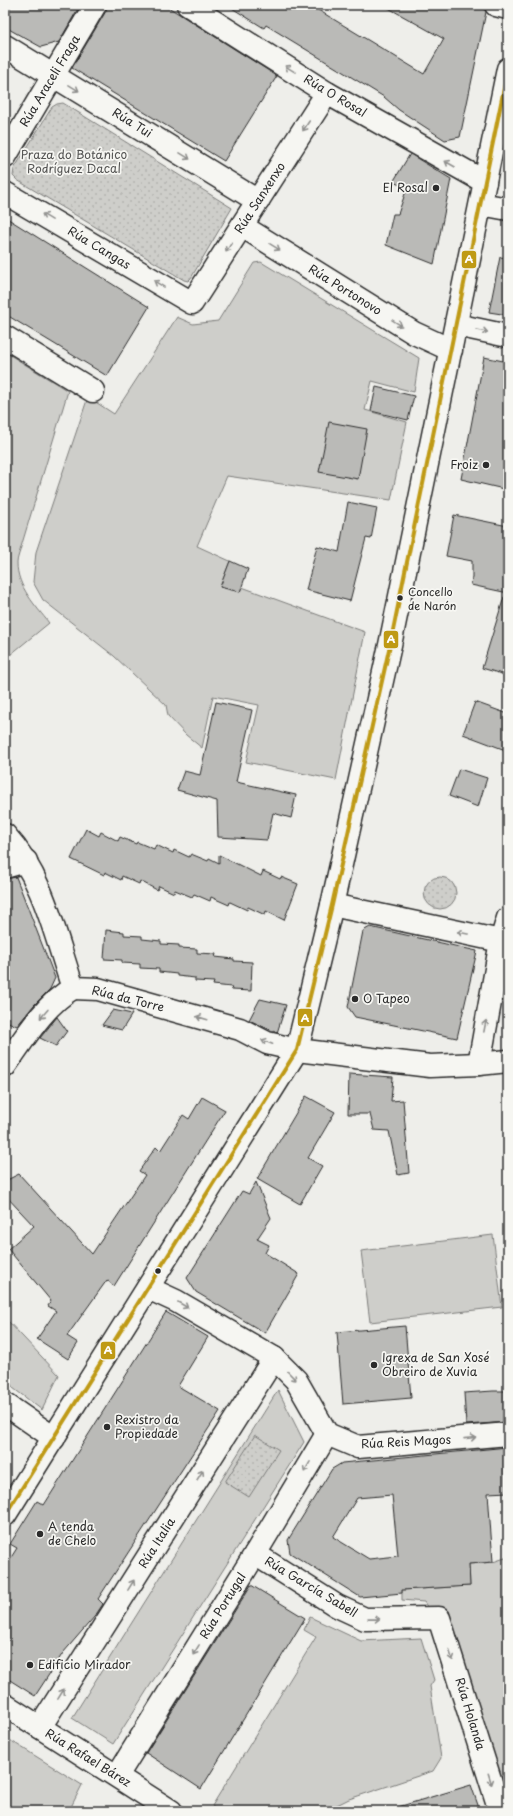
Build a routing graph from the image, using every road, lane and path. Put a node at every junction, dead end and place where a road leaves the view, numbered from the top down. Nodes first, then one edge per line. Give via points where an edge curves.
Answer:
1 (95, 5) edge
2 (496, 5) edge
3 (198, 8) edge
4 (508, 8) edge
5 (5, 46) edge
6 (508, 69) edge
7 (54, 75) junction
8 (327, 93) junction
9 (5, 157) edge
10 (485, 182) junction
11 (5, 193) edge
12 (258, 201) junction
13 (480, 204) junction
14 (508, 210) edge
15 (242, 226) junction
16 (192, 303) joint
17 (456, 325) junction
18 (508, 336) edge
19 (5, 337) edge
20 (451, 350) junction
21 (93, 391) dead end
22 (5, 835) edge
23 (26, 860) junction
24 (5, 867) edge
25 (332, 905) junction
26 (508, 918) edge
27 (502, 941) junction
28 (73, 988) junction
29 (297, 1050) junction
30 (508, 1061) edge
31 (479, 1064) junction
32 (5, 1066) edge
33 (148, 1288) junction
34 (274, 1358) junction
35 (5, 1404) edge
36 (328, 1434) junction
37 (508, 1434) edge
38 (54, 1438) junction
39 (5, 1515) edge
40 (256, 1554) junction
41 (439, 1618) joint
42 (5, 1705) edge
43 (40, 1728) junction
44 (117, 1776) junction
45 (171, 1811) edge
46 (500, 1811) edge

1 - 7 street, Rúa Araceli Fraga
2 - 4 street
8 -> 3 street, Rúa O Rosal
5 - 7 street, Rúa Tui
6 - 10 street
7 - 9 street, Rúa Araceli Fraga
7 -> 12 street, Rúa Tui
10 -> 8 street, Rúa O Rosal
8 -> 12 street, Rúa Sanxenxo
10 - 13 street
16 -> 11 street, Rúa Cangas
12 - 15 street, Rúa Sanxenxo
13 - 14 street
13 - 17 street
15 -> 16 street, Rúa Sanxenxo
15 -> 20 street, Rúa Portonovo via 414,334
17 -> 18 street
17 - 20 street
19 - 21 street
20 - 25 street via 392,638
22 - 23 street, Rúa da Torre
23 - 24 street
23 - 28 street, Rúa da Torre via 40,886
27 -> 25 street
25 - 29 street
26 - 27 street
31 -> 27 street
29 -> 28 street, Rúa da Torre via 267,1043 240,1029 98,989
28 -> 32 street via 56,1000
29 - 31 street, Rúa da Torre via 430,1066
29 - 33 street
30 - 31 street, Rúa da Torre
33 -> 34 street via 176,1301
33 - 38 street
34 -> 36 street via 296,1380
43 -> 34 street, Rúa Italia
35 - 38 street
36 -> 37 street, Rúa Reis Magos via 358,1447
36 -> 40 street, Rúa Portugal
38 - 39 street
40 -> 41 street, Rúa García Sabell via 337,1606 365,1619
40 -> 44 street, Rúa Portugal
41 -> 46 street, Rúa Holanda
42 - 43 street, Rúa Rafael Bárez
43 - 44 street, Rúa Rafael Bárez
44 - 45 street, Rúa Rafael Bárez

